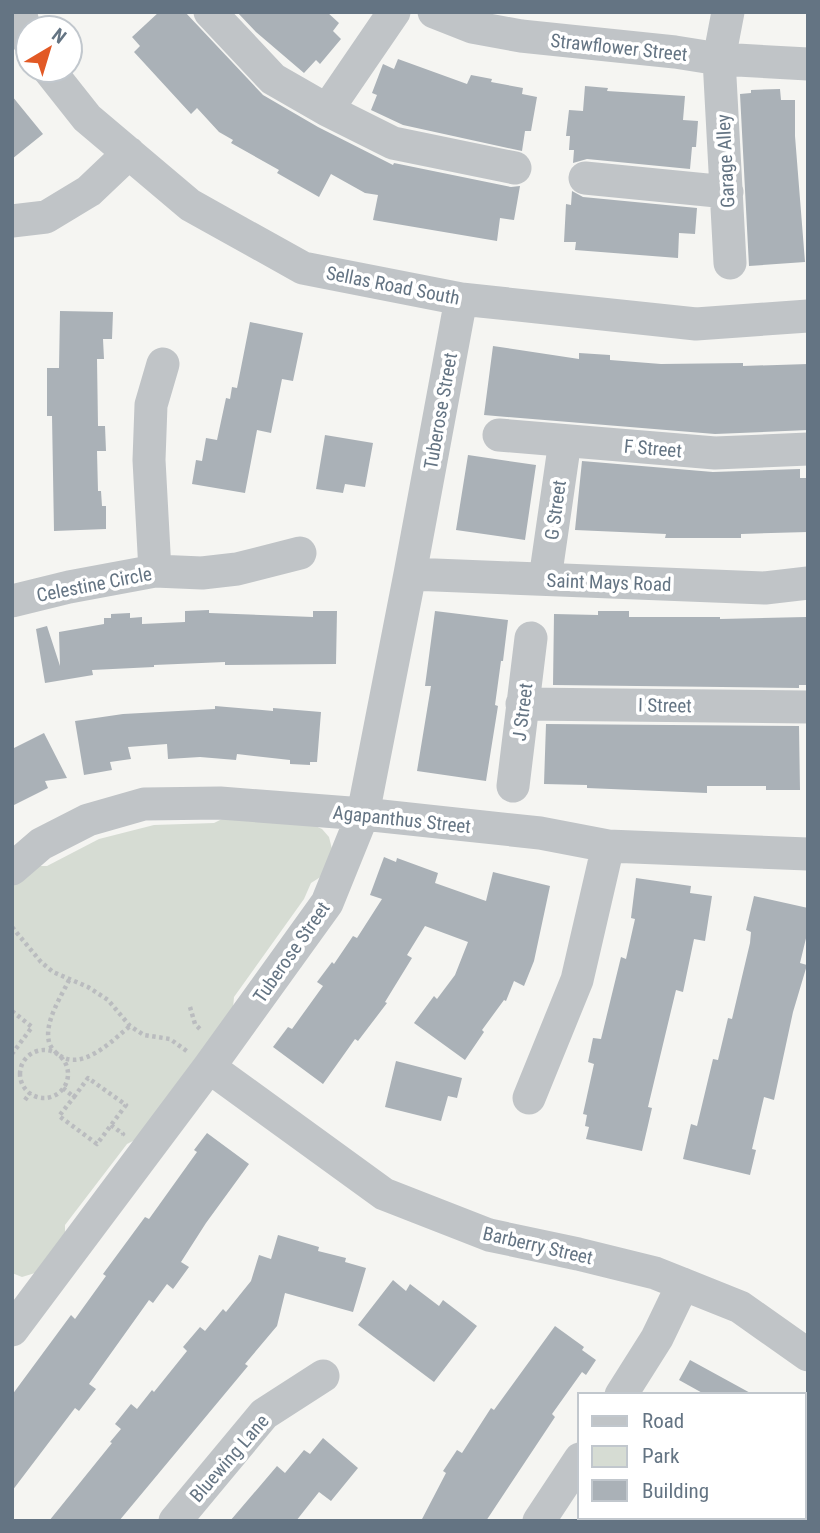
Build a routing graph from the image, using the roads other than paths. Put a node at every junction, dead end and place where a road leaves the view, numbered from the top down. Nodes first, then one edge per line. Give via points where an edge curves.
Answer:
1 (210, 12) edge
2 (394, 12) edge
3 (434, 12) edge
4 (727, 12) edge
5 (523, 24) edge
6 (719, 59) junction
7 (808, 64) edge
8 (60, 84) edge
9 (327, 110) junction
10 (129, 153) junction
11 (515, 168) dead end
12 (585, 178) dead end
13 (727, 192) junction
14 (12, 221) edge
15 (730, 262) dead end
16 (461, 299) junction
17 (808, 316) edge
18 (163, 364) dead end
19 (499, 435) dead end
20 (565, 441) junction
21 (808, 449) edge
22 (300, 553) dead end
23 (155, 571) junction
24 (411, 574) junction
25 (545, 579) junction
26 (808, 583) edge
27 (12, 601) edge
28 (531, 638) dead end
29 (522, 704) junction
30 (808, 707) edge
31 (513, 786) dead end
32 (363, 814) junction
33 (608, 846) junction
34 (808, 854) edge
35 (12, 869) edge
36 (197, 1058) junction
37 (530, 1098) dead end
38 (684, 1284) junction
39 (17, 1312) edge
40 (808, 1355) edge
41 (323, 1376) dead end
42 (622, 1393) edge
43 (578, 1461) edge
44 (175, 1521) edge
45 (539, 1521) edge

1 - 9 street via 273,79
2 - 9 street
3 - 5 street, Strawflower Street via 472,27
4 - 6 street, Garage Alley
5 - 6 street, Strawflower Street
6 - 7 street, Strawflower Street
6 - 13 street, Garage Alley
8 - 10 street, Sellas Road South via 87,118
9 - 11 street via 393,143
10 - 14 street via 89,191 46,217
10 - 16 street, Sellas Road South via 190,205 303,268
12 - 13 street
13 - 15 street, Garage Alley
16 - 17 street, Sellas Road South via 696,324
16 - 24 street, Tuberose Street
18 - 23 street via 151,405
19 - 20 street, F Street
20 - 21 street, F Street via 715,453
20 - 25 street, G Street
22 - 23 street, Celestine Circle via 237,569
23 - 27 street, Celestine Circle
24 - 25 street, Saint Mays Road
24 - 32 street, Tuberose Street
25 - 26 street, Saint Mays Road via 765,588
28 - 29 street, J Street
29 - 30 street, I Street
29 - 31 street, J Street
32 - 33 street, Agapanthus Street via 540,833
32 - 35 street, Agapanthus Street via 220,803 144,804 89,820 40,844
32 - 36 street, Tuberose Street via 327,903
33 - 34 street, Agapanthus Street
33 - 37 street via 577,980
36 - 38 street, Barberry Street via 384,1194 489,1235 604,1260
36 - 39 street, Tuberose Street
38 - 40 street, Barberry Street via 740,1307
38 - 42 street
41 - 44 street, Bluewing Lane via 264,1414
43 - 45 street

